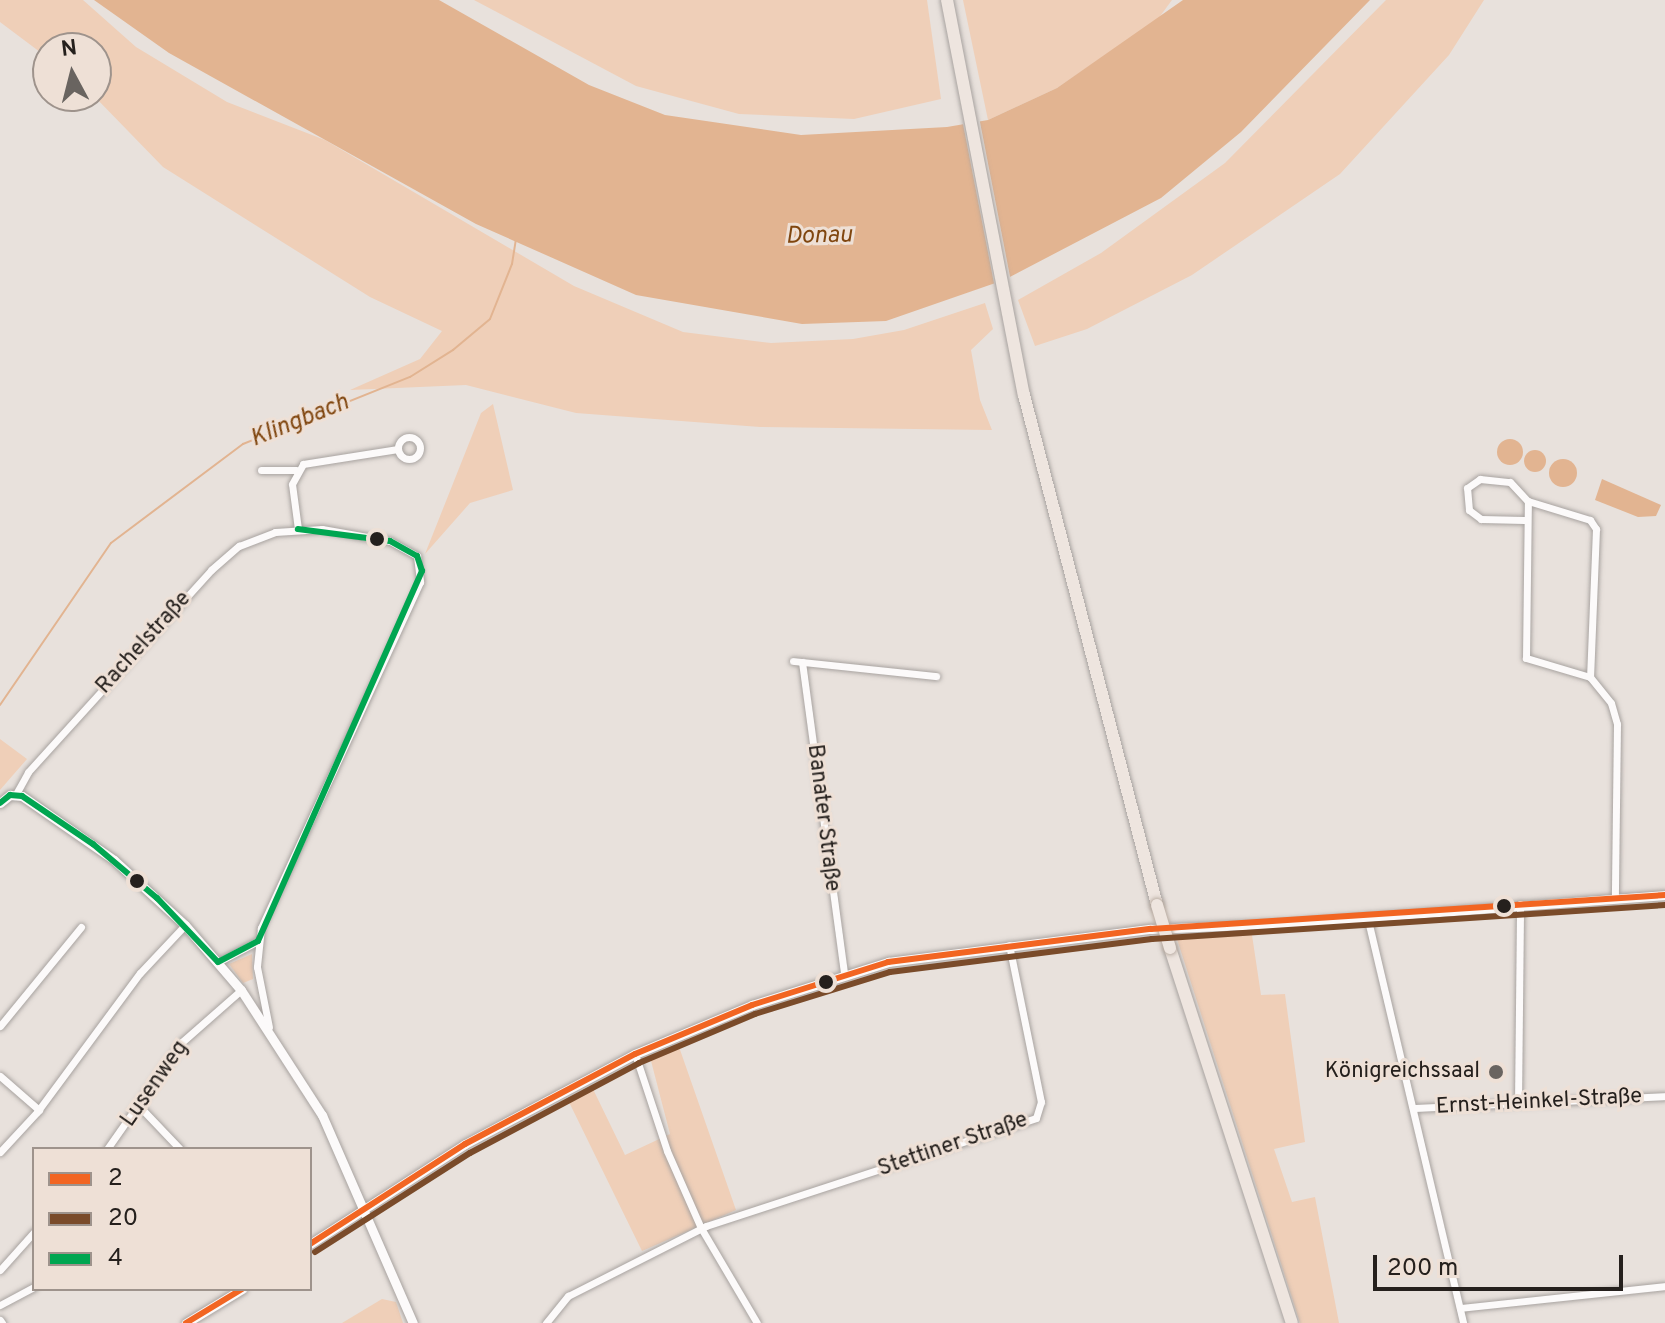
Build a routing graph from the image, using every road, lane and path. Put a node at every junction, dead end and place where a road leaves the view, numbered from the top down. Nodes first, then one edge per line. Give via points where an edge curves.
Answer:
1 (947, 0) edge
2 (398, 449) dead end
3 (261, 470) dead end
4 (296, 470) junction
5 (1528, 501) junction
6 (1524, 520) junction
7 (298, 529) junction
8 (793, 661) dead end
9 (802, 662) junction
10 (936, 676) dead end
11 (1590, 677) junction
12 (16, 794) junction
13 (0, 803) edge
14 (1665, 895) edge
15 (1615, 898) junction
16 (1520, 904) junction
17 (1367, 916) junction
18 (185, 925) junction
19 (81, 927) dead end
20 (258, 941) junction
21 (1008, 943) junction
22 (218, 962) junction
23 (844, 974) junction
24 (241, 990) junction
25 (0, 1026) edge
26 (269, 1027) junction
27 (635, 1054) junction
28 (0, 1076) edge
29 (1665, 1096) edge
30 (1518, 1103) junction
31 (140, 1107) junction
32 (1413, 1108) junction
33 (39, 1110) junction
34 (109, 1147) edge
35 (178, 1147) edge
36 (0, 1152) edge
37 (366, 1207) junction
38 (701, 1228) junction
39 (32, 1234) edge
40 (312, 1243) edge
41 (0, 1270) edge
42 (1665, 1286) edge
43 (32, 1288) edge
44 (239, 1291) edge
45 (0, 1305) edge
46 (1460, 1308) junction
47 (186, 1323) edge
48 (413, 1323) edge
49 (546, 1323) edge
50 (757, 1323) edge
51 (1292, 1323) edge
52 (1463, 1323) edge

1 - 51 highway, bridge via 1015,355 1157,905
2 - 4 street via 322,458
3 - 4 street
4 - 7 street via 292,495
5 - 6 street
5 - 6 street via 1510,482 1480,479 1467,488 1469,510 1481,519
5 - 11 street via 1595,523
6 - 11 street via 1526,658
7 - 12 street, Rachelstraße via 256,538 218,563 28,772
7 - 20 street, Rachelstraße via 347,533 405,547 420,563 420,582
8 - 9 street
9 - 10 street
9 - 23 street, Banater Straße
11 - 15 street via 1611,703 1617,724
12 - 13 street
12 - 18 street via 114,860
14 - 15 street
15 - 16 street
16 - 17 street
16 - 30 street
17 - 21 street
17 - 32 street
18 - 22 street
18 - 33 street via 100,1024
19 - 25 street
20 - 22 street
20 - 26 street
21 - 23 street via 916,956
21 - 38 street, Stettiner Straße via 1041,1102 1036,1118
22 - 24 street
23 - 27 street
24 - 26 street
24 - 31 street, Lusenweg via 182,1042
26 - 37 street via 317,1105
27 - 37 street via 490,1130
27 - 38 street via 667,1151
28 - 33 street
29 - 30 street, Ernst-Heinkel-Straße
30 - 32 street, Ernst-Heinkel-Straße
31 - 34 street, Lusenweg
31 - 35 street
32 - 46 street
33 - 36 street
37 - 40 street
37 - 48 street
38 - 49 street via 568,1296
38 - 50 street
39 - 41 street
42 - 46 street
43 - 45 street
44 - 47 street
46 - 52 street

